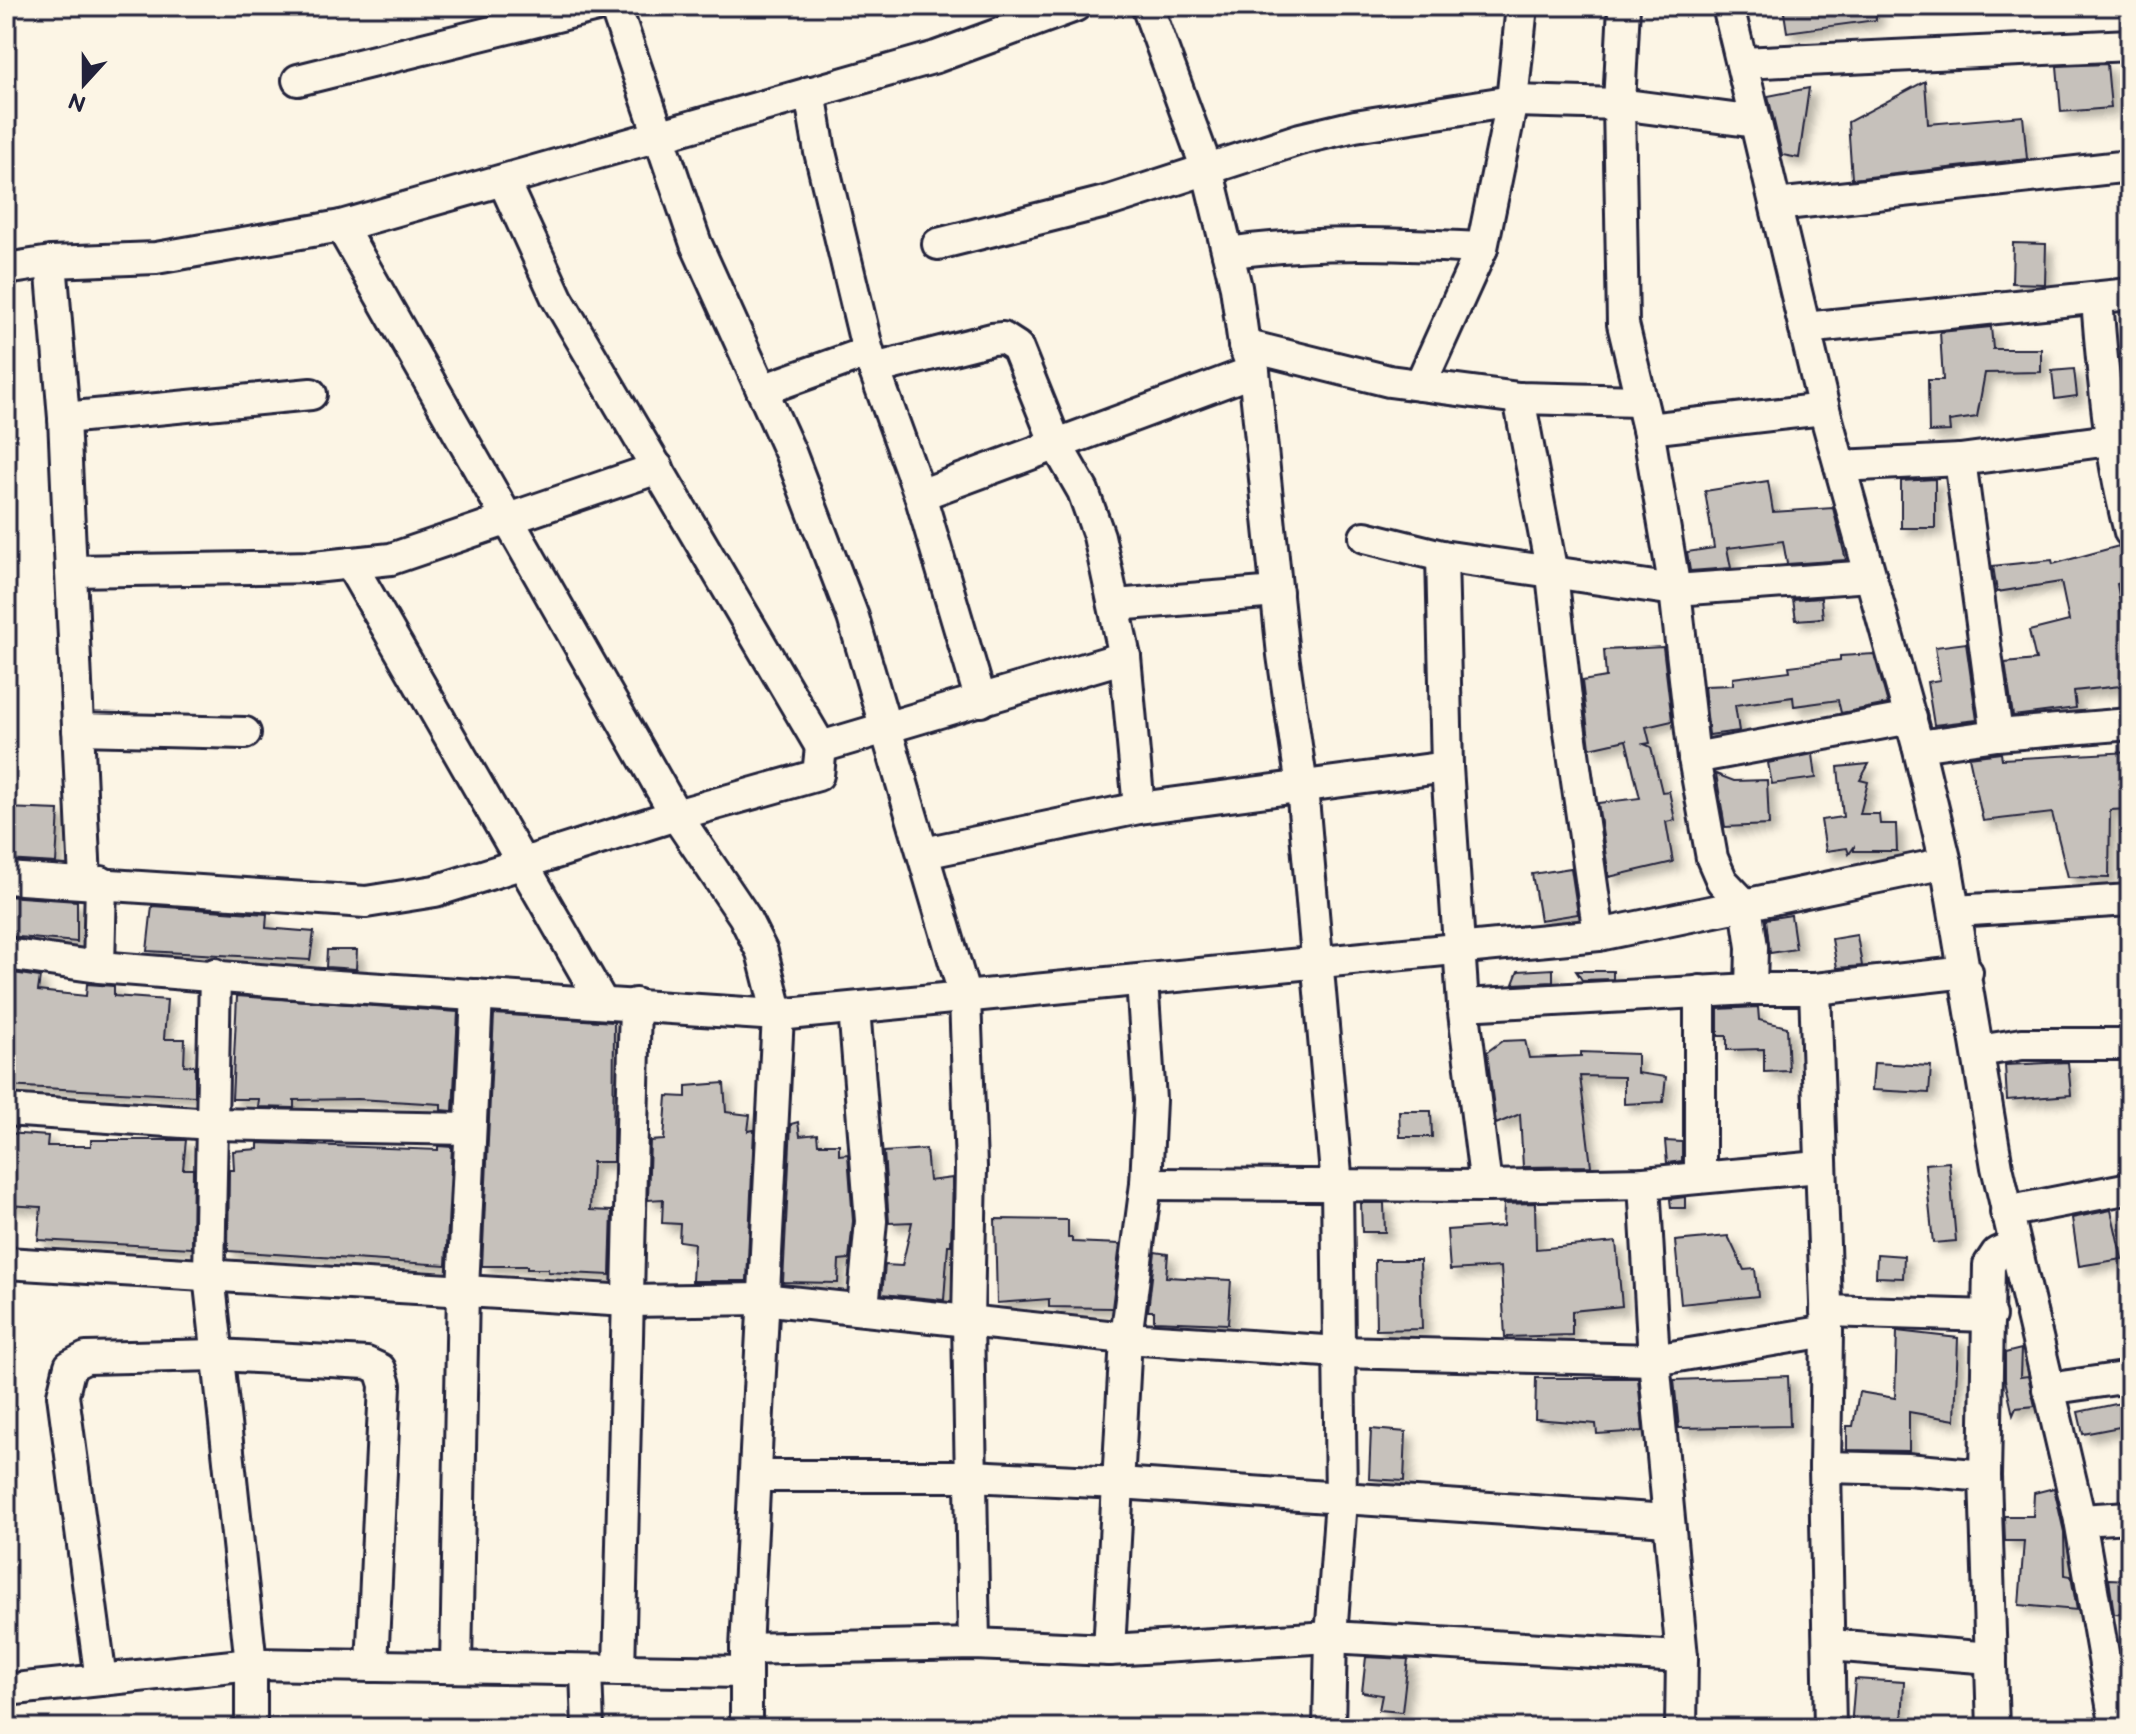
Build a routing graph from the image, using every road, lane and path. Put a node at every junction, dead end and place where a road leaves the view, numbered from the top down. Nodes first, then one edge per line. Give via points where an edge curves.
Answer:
1 (597, 6) edge
2 (615, 6) edge
3 (1147, 6) edge
4 (1522, 6) edge
5 (1624, 6) edge
6 (1728, 6) edge
7 (1067, 8) edge
8 (2130, 45) edge
9 (1742, 63) junction
10 (298, 80) dead end
11 (810, 92) junction
12 (1512, 101) junction
13 (1619, 104) junction
14 (1756, 122) junction
15 (659, 137) junction
16 (2130, 166) edge
17 (1208, 172) junction
18 (504, 182) junction
19 (1776, 205) junction
20 (341, 226) junction
21 (938, 244) dead end
22 (1482, 248) junction
23 (1228, 253) junction
24 (51, 262) junction
25 (6, 269) edge
26 (2130, 294) edge
27 (2097, 299) junction
28 (1805, 328) junction
29 (1249, 358) junction
30 (871, 360) junction
31 (1420, 385) junction
32 (762, 390) junction
33 (311, 394) dead end
34 (1519, 398) junction
35 (1824, 409) junction
36 (1644, 415) junction
37 (64, 418) junction
38 (2110, 440) junction
39 (1056, 444) junction
40 (1960, 460) junction
41 (1840, 466) junction
42 (658, 468) junction
43 (920, 495) junction
44 (508, 520) junction
45 (2130, 532) edge
46 (1365, 537) dead end
47 (1442, 556) junction
48 (350, 563) junction
49 (71, 571) junction
50 (1552, 574) junction
51 (1870, 576) junction
52 (1675, 590) junction
53 (1277, 592) junction
54 (1115, 605) junction
55 (1125, 657) junction
56 (981, 701) junction
57 (2130, 724) edge
58 (884, 725) junction
59 (78, 729) junction
60 (1915, 732) junction
61 (245, 733) dead end
62 (1997, 735) junction
63 (821, 747) junction
64 (1694, 758) junction
65 (1447, 767) junction
66 (1302, 787) junction
67 (1139, 808) junction
68 (676, 815) junction
69 (924, 853) junction
70 (524, 863) junction
71 (1946, 863) junction
72 (6, 878) edge
73 (93, 882) junction
74 (2130, 900) edge
75 (1746, 906) junction
76 (1955, 911) junction
77 (1599, 935) junction
78 (1462, 947) junction
79 (6, 954) edge
80 (1317, 962) junction
81 (99, 967) junction
82 (1967, 972) junction
83 (215, 974) junction
84 (1142, 980) junction
85 (1751, 989) junction
86 (1815, 989) junction
87 (1700, 991) junction
88 (477, 995) junction
89 (965, 997) junction
90 (602, 1002) junction
91 (635, 1004) junction
92 (1463, 1005) junction
93 (854, 1008) junction
94 (778, 1015) junction
95 (2130, 1044) edge
96 (1979, 1051) junction
97 (6, 1110) edge
98 (212, 1124) junction
99 (470, 1129) junction
100 (1819, 1167) junction
101 (1700, 1177) junction
102 (1644, 1183) junction
103 (1146, 1184) junction
104 (1337, 1186) junction
105 (1486, 1186) junction
106 (2130, 1188) edge
107 (2006, 1212) junction
108 (2014, 1245) junction
109 (6, 1263) edge
110 (209, 1275) junction
111 (463, 1289) junction
112 (762, 1299) junction
113 (628, 1301) junction
114 (863, 1308) junction
115 (1990, 1316) junction
116 (968, 1321) junction
117 (1826, 1321) junction
118 (1126, 1338) junction
119 (1340, 1352) junction
120 (218, 1355) junction
121 (1654, 1360) junction
122 (2130, 1377) edge
123 (2048, 1389) junction
124 (1825, 1467) junction
125 (756, 1476) junction
126 (970, 1476) junction
127 (1985, 1476) junction
128 (1119, 1483) junction
129 (1341, 1500) junction
130 (2130, 1517) edge
131 (1668, 1520) junction
132 (2080, 1520) junction
133 (1331, 1637) junction
134 (974, 1644) junction
135 (1830, 1645) junction
136 (1109, 1650) junction
137 (2115, 1655) edge
138 (1682, 1657) junction
139 (1991, 1658) junction
140 (745, 1660) junction
141 (251, 1664) junction
142 (372, 1666) junction
143 (456, 1666) junction
144 (586, 1670) junction
145 (619, 1670) junction
146 (101, 1680) junction
147 (6, 1690) edge
148 (251, 1728) edge
149 (588, 1728) edge
150 (746, 1728) edge
151 (1329, 1728) edge
152 (1681, 1728) edge
153 (1830, 1728) edge
154 (1993, 1728) edge
155 (2116, 1728) edge

1 - 10 street
2 - 15 street
3 - 17 street
4 - 12 street
5 - 13 street
6 - 9 street
7 - 11 street via 936,57
8 - 9 street
9 - 14 street
11 - 15 street
11 - 30 street
12 - 13 street
12 - 17 street via 1355,126 1300,139
12 - 22 street
13 - 14 street
13 - 36 street via 1623,324
14 - 19 street
15 - 18 street
15 - 32 street via 696,244
16 - 19 street
17 - 21 street
17 - 23 street
18 - 20 street
18 - 42 street via 557,298
19 - 28 street
20 - 24 street via 156,258
20 - 44 street
22 - 23 street via 1357,242
22 - 31 street
23 - 29 street
24 - 25 street
24 - 37 street
26 - 27 street
27 - 28 street
27 - 38 street
28 - 35 street
29 - 31 street
29 - 39 street
29 - 53 street
30 - 32 street
30 - 39 street via 992,339 1013,342
30 - 43 street
31 - 34 street
32 - 58 street via 853,617
33 - 37 street
34 - 36 street
34 - 50 street
35 - 36 street
35 - 41 street
36 - 52 street
37 - 49 street
38 - 40 street
38 - 45 street
39 - 43 street
39 - 54 street via 1083,491
40 - 41 street
40 - 62 street
41 - 51 street
42 - 44 street
42 - 63 street
43 - 56 street
44 - 48 street via 391,559
44 - 68 street
46 - 47 street
47 - 50 street
47 - 65 street
48 - 49 street
48 - 70 street
49 - 59 street
50 - 52 street
50 - 77 street
51 - 52 street
51 - 60 street
52 - 64 street
53 - 54 street
53 - 66 street
54 - 55 street
55 - 56 street
55 - 67 street
56 - 58 street
57 - 62 street
58 - 63 street
58 - 69 street
59 - 61 street
59 - 73 street
60 - 62 street
60 - 64 street
60 - 71 street
63 - 68 street via 818,775
64 - 75 street via 1712,858 1722,881
65 - 66 street
65 - 78 street
66 - 67 street
66 - 80 street
67 - 69 street
68 - 70 street
68 - 94 street via 744,916 762,952
69 - 89 street
70 - 73 street via 435,891 366,902
70 - 90 street
71 - 75 street
71 - 76 street
72 - 73 street
73 - 81 street
74 - 76 street
75 - 77 street
75 - 85 street
76 - 82 street
77 - 78 street
78 - 80 street
78 - 92 street
79 - 81 street
80 - 84 street
80 - 104 street
81 - 83 street
82 - 86 street
82 - 96 street
83 - 88 street
83 - 98 street
84 - 89 street
84 - 103 street via 1150,1100
85 - 86 street
85 - 87 street
86 - 100 street
87 - 92 street
87 - 101 street
88 - 90 street
88 - 99 street
89 - 93 street
89 - 116 street via 971,1167
90 - 91 street
91 - 94 street
91 - 113 street
92 - 105 street
93 - 94 street
93 - 114 street via 871,1221
94 - 112 street
95 - 96 street via 2034,1044
96 - 107 street
97 - 98 street
98 - 99 street
98 - 110 street
99 - 111 street
100 - 101 street
100 - 117 street
101 - 102 street
102 - 105 street
102 - 121 street
103 - 104 street
103 - 118 street
104 - 105 street
104 - 119 street
106 - 107 street
107 - 108 street
108 - 115 street via 1997,1253 1989,1265
108 - 123 street
109 - 110 street
110 - 111 street
110 - 120 street
111 - 113 street
111 - 143 street
112 - 113 street
112 - 114 street
112 - 125 street
113 - 145 street
114 - 116 street
115 - 117 street
115 - 127 street
116 - 118 street
116 - 126 street
117 - 121 street
117 - 124 street
118 - 119 street
118 - 128 street
119 - 121 street
119 - 129 street
120 - 141 street
120 - 142 street via 367,1363 380,1369 385,1385
120 - 146 street via 86,1358 70,1366 65,1378
121 - 131 street
122 - 123 street
123 - 132 street
124 - 127 street
124 - 135 street
125 - 126 street
125 - 140 street
126 - 128 street
126 - 134 street
127 - 139 street
128 - 129 street
128 - 136 street
129 - 131 street
129 - 133 street
130 - 132 street
131 - 138 street
132 - 137 street
133 - 136 street
133 - 138 street
133 - 151 street
134 - 136 street
134 - 140 street
135 - 139 street
135 - 153 street
137 - 155 street
138 - 152 street
139 - 154 street
140 - 145 street
140 - 150 street
141 - 142 street
141 - 146 street
141 - 148 street
142 - 143 street
143 - 144 street
144 - 145 street
144 - 149 street
146 - 147 street

